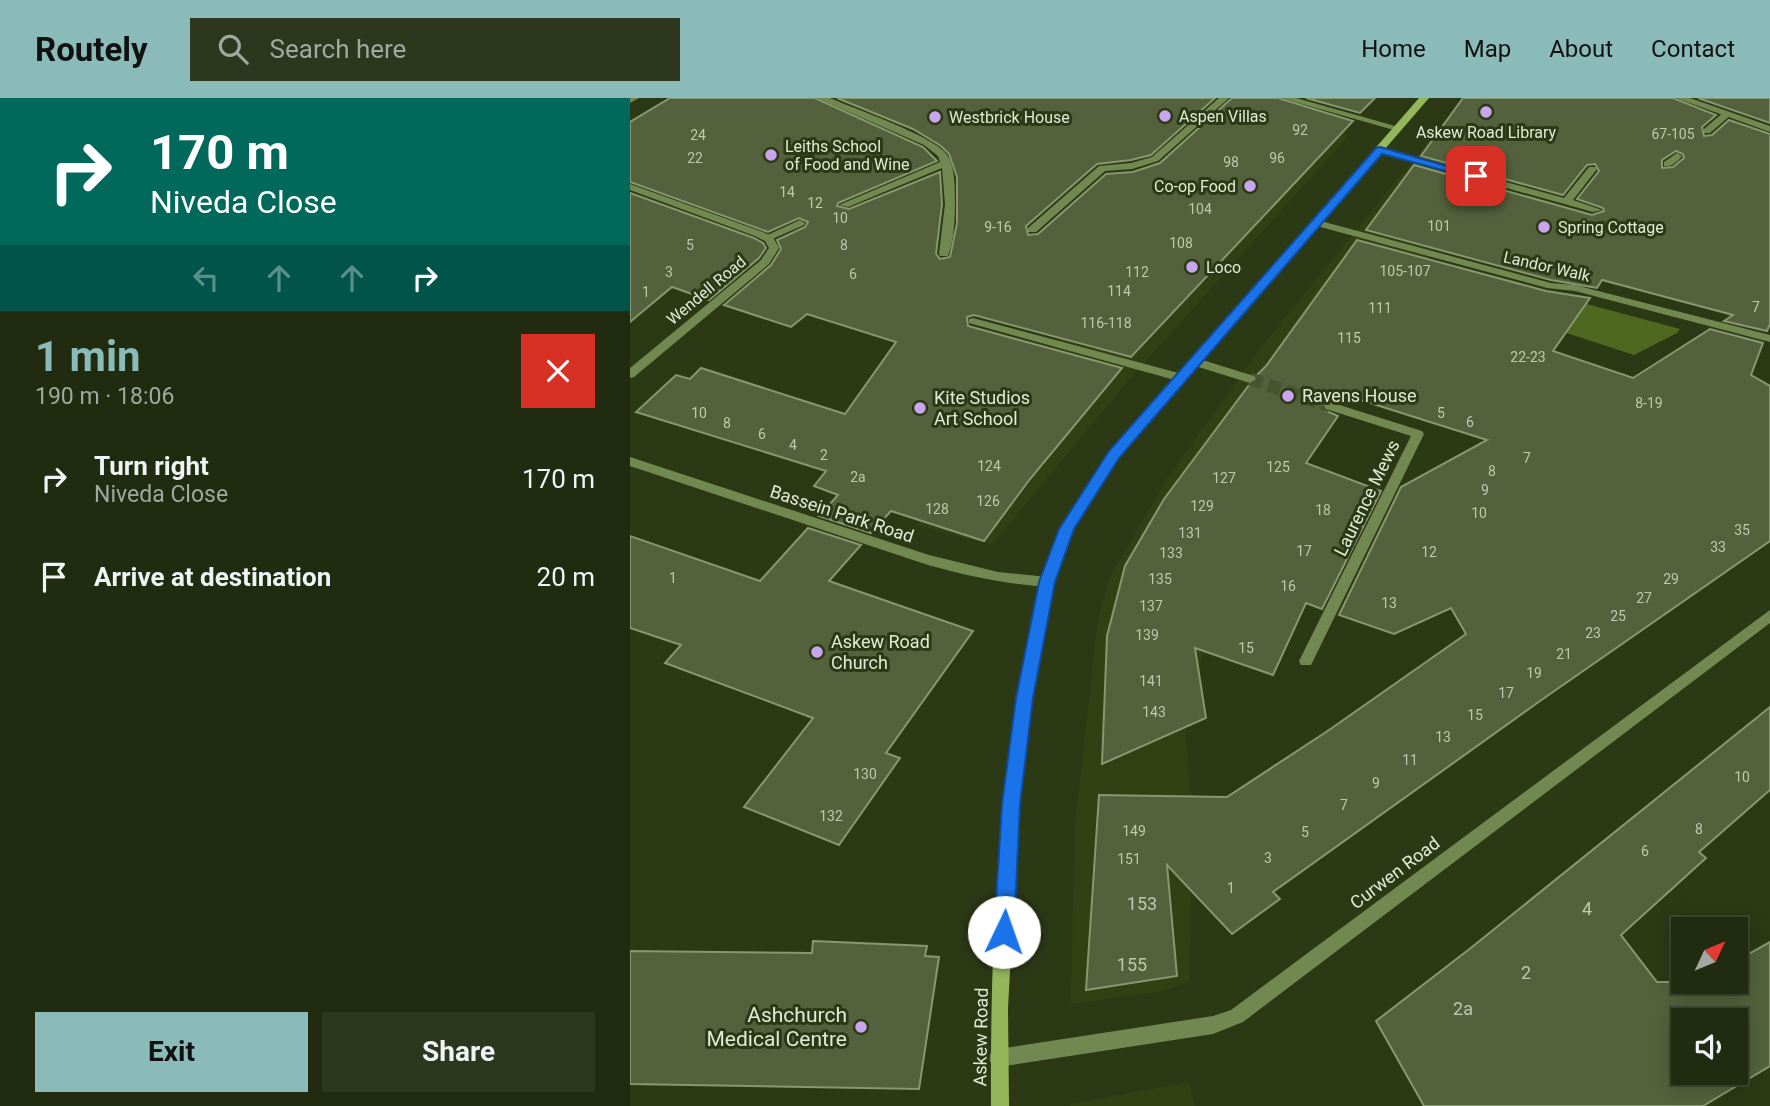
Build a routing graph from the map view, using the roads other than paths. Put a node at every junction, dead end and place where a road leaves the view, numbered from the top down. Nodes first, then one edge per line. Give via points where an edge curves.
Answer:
1 (822, 98) edge
2 (1224, 98) edge
3 (1286, 98) edge
4 (1424, 98) edge
5 (1681, 98) edge
6 (1727, 114) junction
7 (1397, 128) junction
8 (1770, 129) edge
9 (1707, 131) dead end
10 (1380, 150) junction
11 (1677, 156) dead end
12 (946, 163) junction
13 (1667, 164) dead end
14 (1592, 169) dead end
15 (630, 187) edge
16 (1567, 201) junction
17 (844, 205) dead end
18 (1597, 210) dead end
19 (800, 223) dead end
20 (1317, 223) junction
21 (1032, 230) dead end
22 (766, 238) junction
23 (944, 254) dead end
24 (973, 321) dead end
25 (1770, 339) edge
26 (1196, 362) junction
27 (630, 374) edge
28 (1182, 378) junction
29 (1250, 379) tunnel mouth
30 (1330, 406) tunnel mouth
31 (630, 461) edge
32 (1047, 582) junction
33 (1770, 615) edge
34 (1306, 661) dead end
35 (999, 1058) junction
36 (1000, 1106) edge

1 - 12 street via 927,143
2 - 21 street via 1155,159 1102,168
3 - 7 street
4 - 7 main road, Askew Road
5 - 6 street
6 - 8 street
6 - 9 street
7 - 10 main road, Askew Road
10 - 16 street
10 - 20 main road, Askew Road
11 - 13 street
12 - 17 street
12 - 23 street via 950,198
14 - 16 street
15 - 22 street, Wendell Road
16 - 18 street
19 - 22 street
20 - 25 street, Landor Walk
20 - 26 main road, Askew Road
22 - 27 street, Wendell Road via 774,248 765,262
24 - 28 street
26 - 28 main road, Askew Road
26 - 29 street
28 - 32 main road, Askew Road via 1114,455 1088,494 1067,529
30 - 34 street, Laurence Mews via 1418,434
31 - 32 street, Bassein Park Road via 969,573
32 - 35 main road, Askew Road via 1024,698 1011,804
33 - 35 street, Curwen Road via 1237,1016 1213,1025
35 - 36 main road, Askew Road

